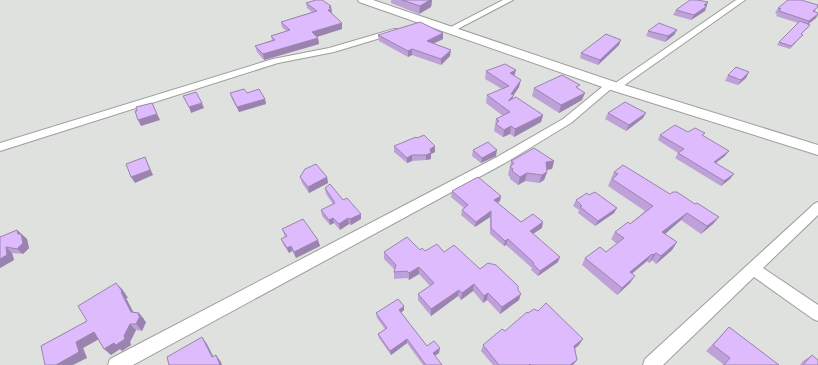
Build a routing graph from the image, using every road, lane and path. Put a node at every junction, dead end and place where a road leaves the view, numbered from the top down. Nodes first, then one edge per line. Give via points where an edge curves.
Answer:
1 (363, 0) edge
2 (509, 0) edge
3 (741, 0) edge
4 (425, 22) junction
5 (449, 30) junction
6 (613, 86) junction
7 (0, 147) edge
8 (818, 150) edge
9 (818, 207) edge
10 (753, 269) junction
11 (818, 314) edge
12 (116, 365) edge
13 (651, 365) edge

1 - 4 street
2 - 5 street
3 - 6 street
4 - 5 street
4 - 7 street via 331,50 276,61
5 - 6 street
6 - 8 street
6 - 12 street via 567,121 501,160
9 - 10 street
10 - 11 street
10 - 13 street

